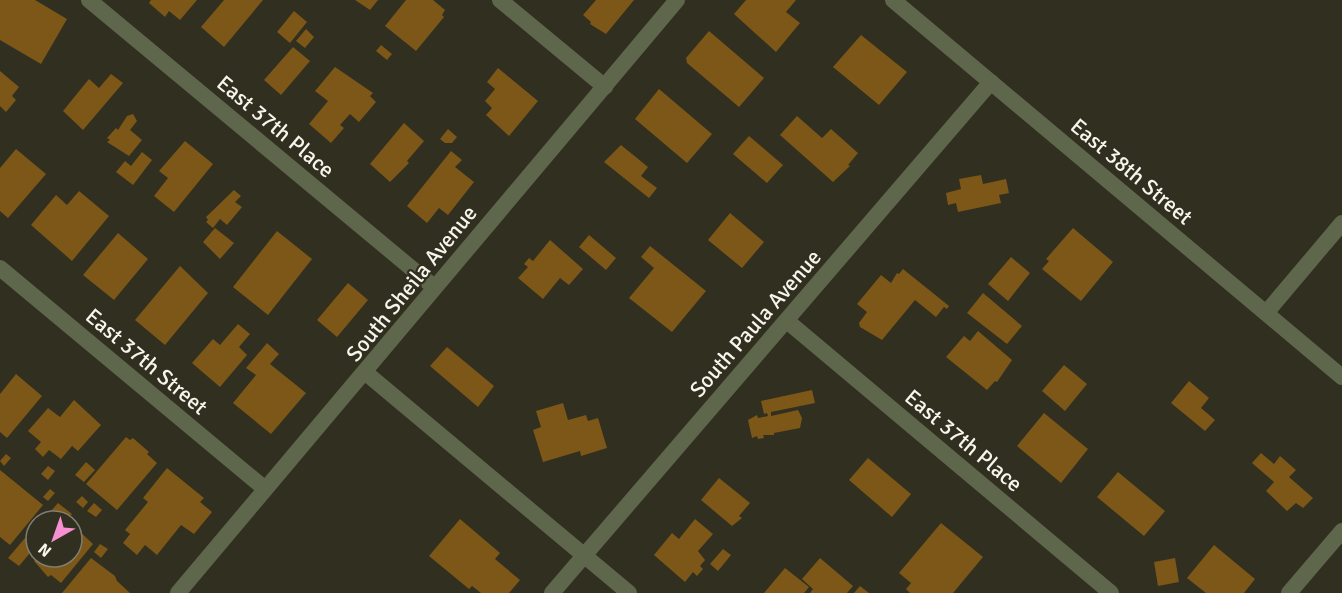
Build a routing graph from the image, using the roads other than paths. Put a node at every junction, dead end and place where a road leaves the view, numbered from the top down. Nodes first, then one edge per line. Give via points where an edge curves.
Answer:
1 (89, 0) edge
2 (500, 0) edge
3 (677, 0) edge
4 (893, 0) edge
5 (991, 82) junction
6 (604, 87) junction
7 (1342, 223) edge
8 (0, 268) edge
9 (434, 287) junction
10 (1266, 313) junction
11 (787, 321) junction
12 (366, 373) junction
13 (1342, 377) edge
14 (264, 488) junction
15 (1342, 531) edge
16 (584, 555) junction
17 (178, 593) edge
18 (552, 593) edge
19 (629, 593) edge
20 (1111, 593) edge
21 (1289, 593) edge

1 - 9 street, East 37th Place
2 - 6 street
3 - 6 street, South Sheila Avenue
4 - 5 street, East 38th Street
5 - 10 street, East 38th Street
5 - 11 street, South Paula Avenue
6 - 9 street, South Sheila Avenue
7 - 10 street
8 - 14 street, East 37th Street
9 - 12 street, South Sheila Avenue
10 - 13 street, East 38th Street
11 - 16 street, South Paula Avenue
11 - 20 street, East 37th Place
12 - 14 street, South Sheila Avenue
12 - 16 street
14 - 17 street, South Sheila Avenue
15 - 21 street
16 - 18 street, South Paula Avenue
16 - 19 street

